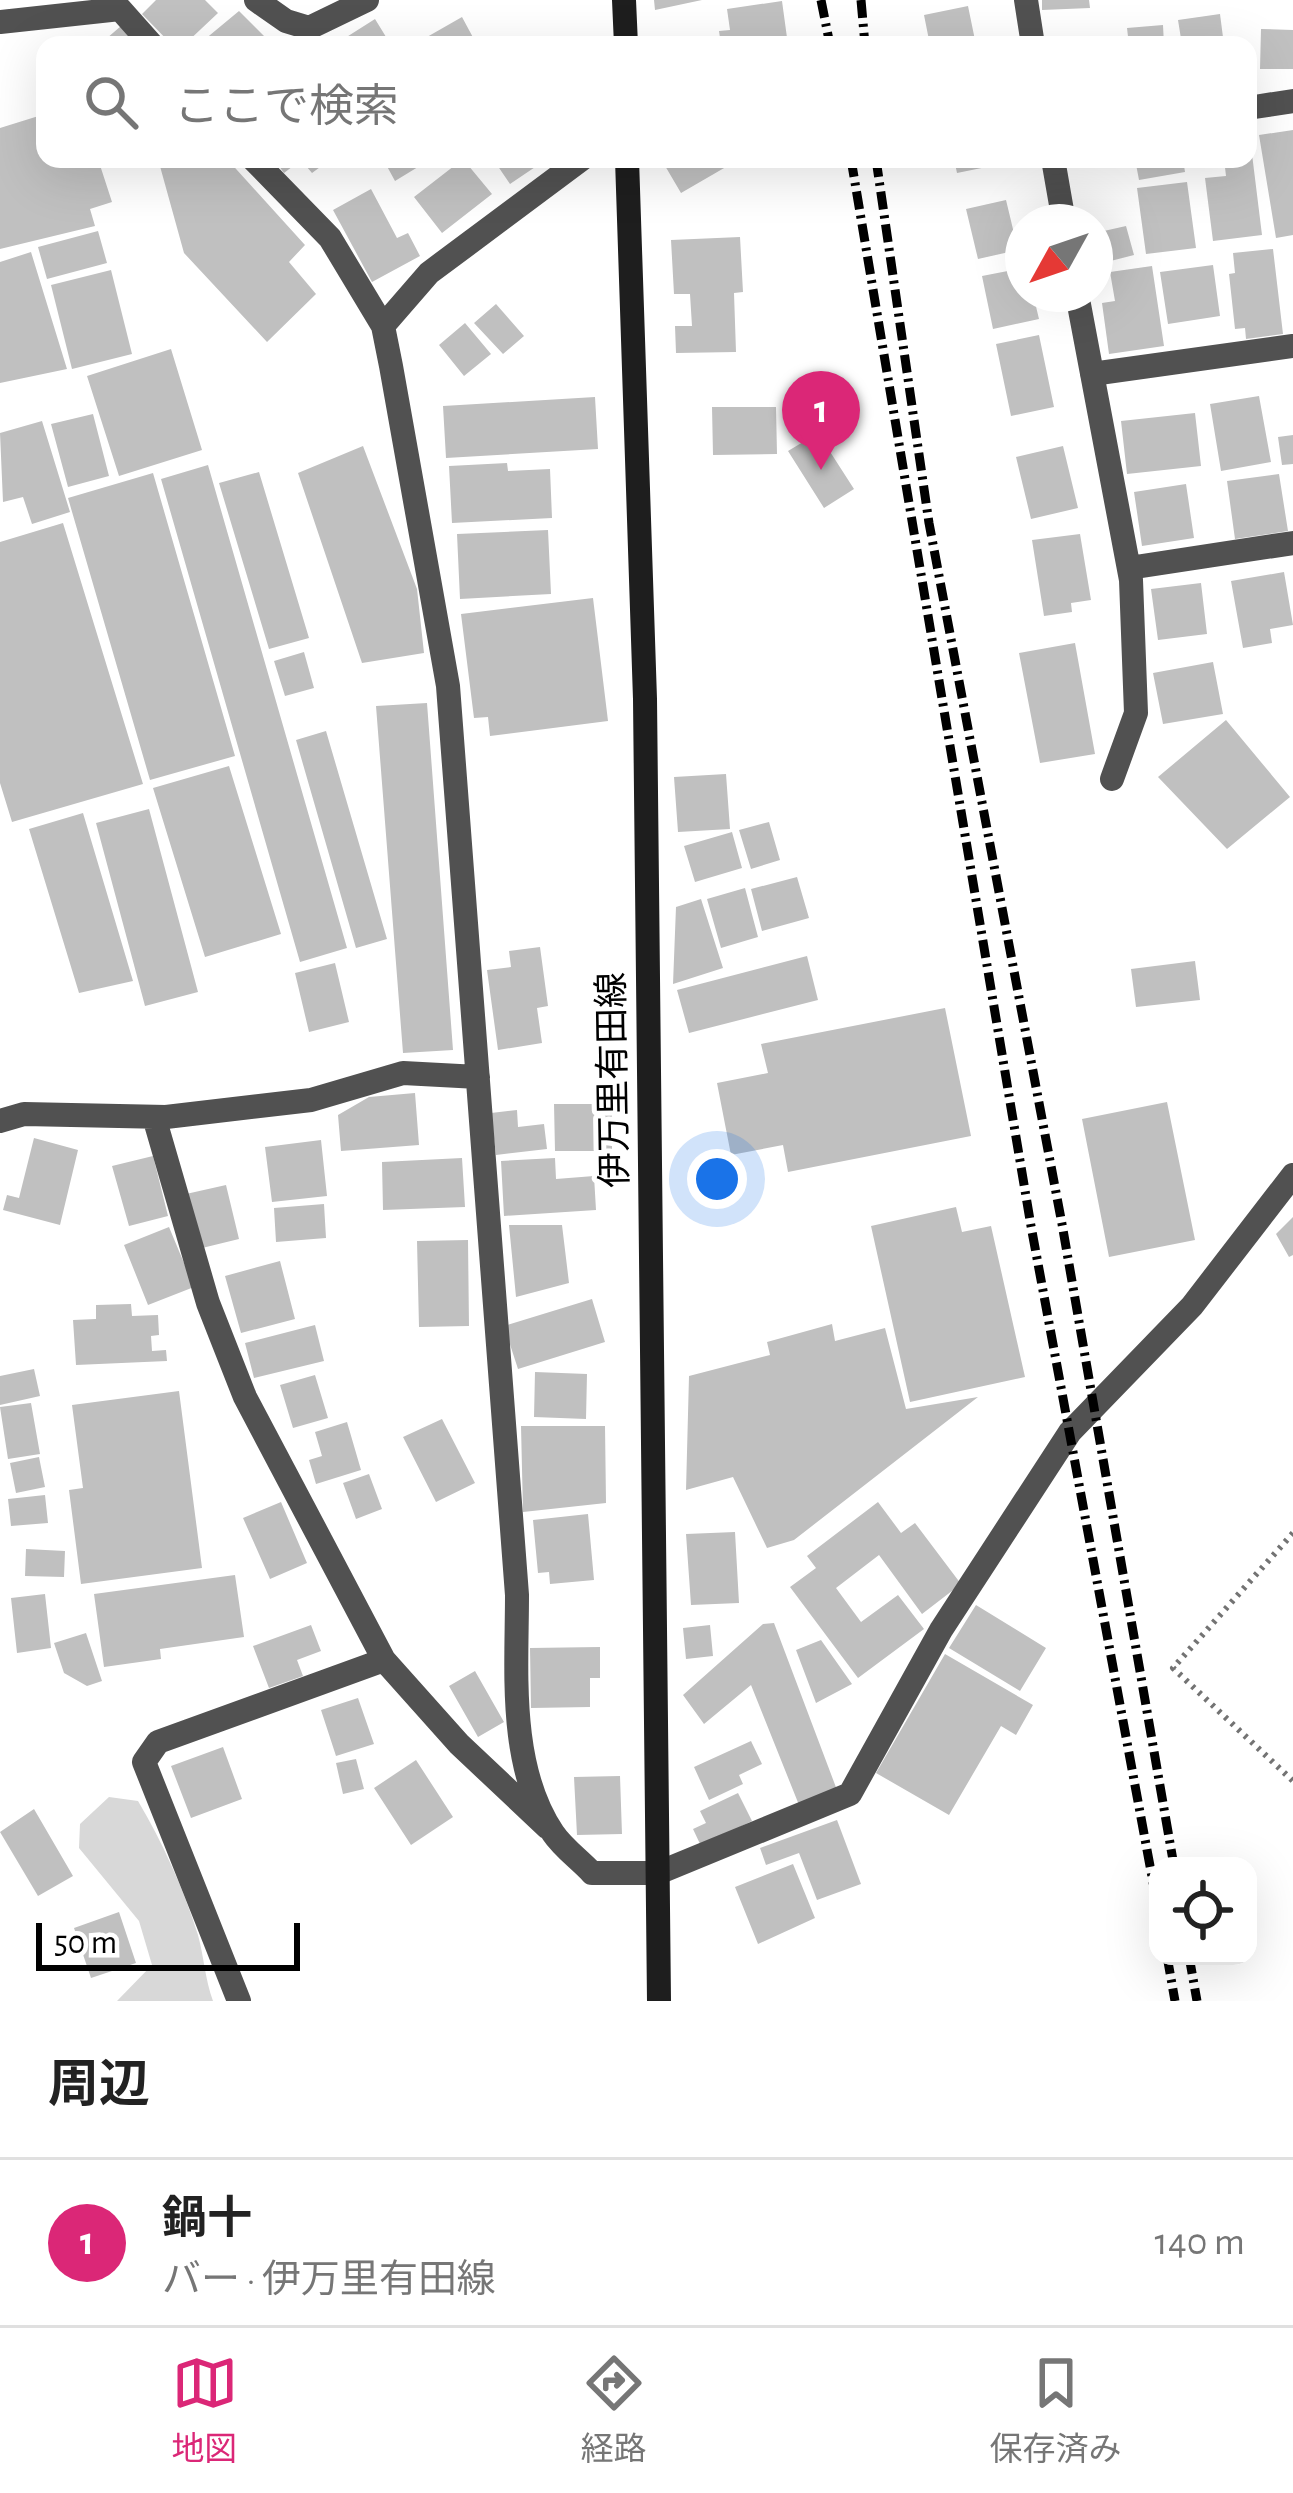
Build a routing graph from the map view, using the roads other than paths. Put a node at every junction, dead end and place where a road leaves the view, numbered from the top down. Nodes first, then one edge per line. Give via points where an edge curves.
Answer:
1 (256, 0) edge
2 (367, 0) edge
3 (625, 0) edge
4 (1026, 0) edge
5 (123, 5) edge
6 (0, 22) edge
7 (145, 36) edge
8 (626, 36) edge
9 (1032, 36) edge
10 (1293, 101) edge
11 (1257, 107) edge
12 (262, 168) edge
13 (570, 168) edge
14 (628, 168) edge
15 (1055, 168) edge
16 (1061, 204) edge
17 (1080, 312) edge
18 (383, 326) junction
19 (1293, 346) edge
20 (1092, 374) junction
21 (1293, 543) edge
22 (1129, 568) junction
23 (1112, 779) dead end
24 (478, 1077) junction
25 (154, 1117) junction
26 (0, 1121) edge
27 (1293, 1174) edge
28 (384, 1660) junction
29 (553, 1833) junction
30 (658, 1873) junction
31 (238, 2001) edge
32 (659, 2001) edge

1 - 2 street via 309,28
3 - 8 main road
4 - 9 street
5 - 6 street
5 - 7 street
10 - 11 street
12 - 18 street via 330,238
13 - 18 street via 429,273
14 - 30 main road, 伊万里有田線 via 645,676
15 - 16 street
17 - 20 street
18 - 24 street via 448,686
19 - 20 street
20 - 22 street
21 - 22 street
22 - 23 street via 1136,713
24 - 25 street via 403,1073 311,1100
24 - 29 street via 518,1595 518,1698 525,1757
25 - 26 street via 24,1114
25 - 28 street via 208,1303 245,1397
27 - 30 street via 1192,1306 1070,1432 941,1630 850,1795
28 - 29 street
28 - 31 street via 158,1742 144,1762
29 - 30 street via 592,1873
30 - 32 main road, 伊万里有田線

